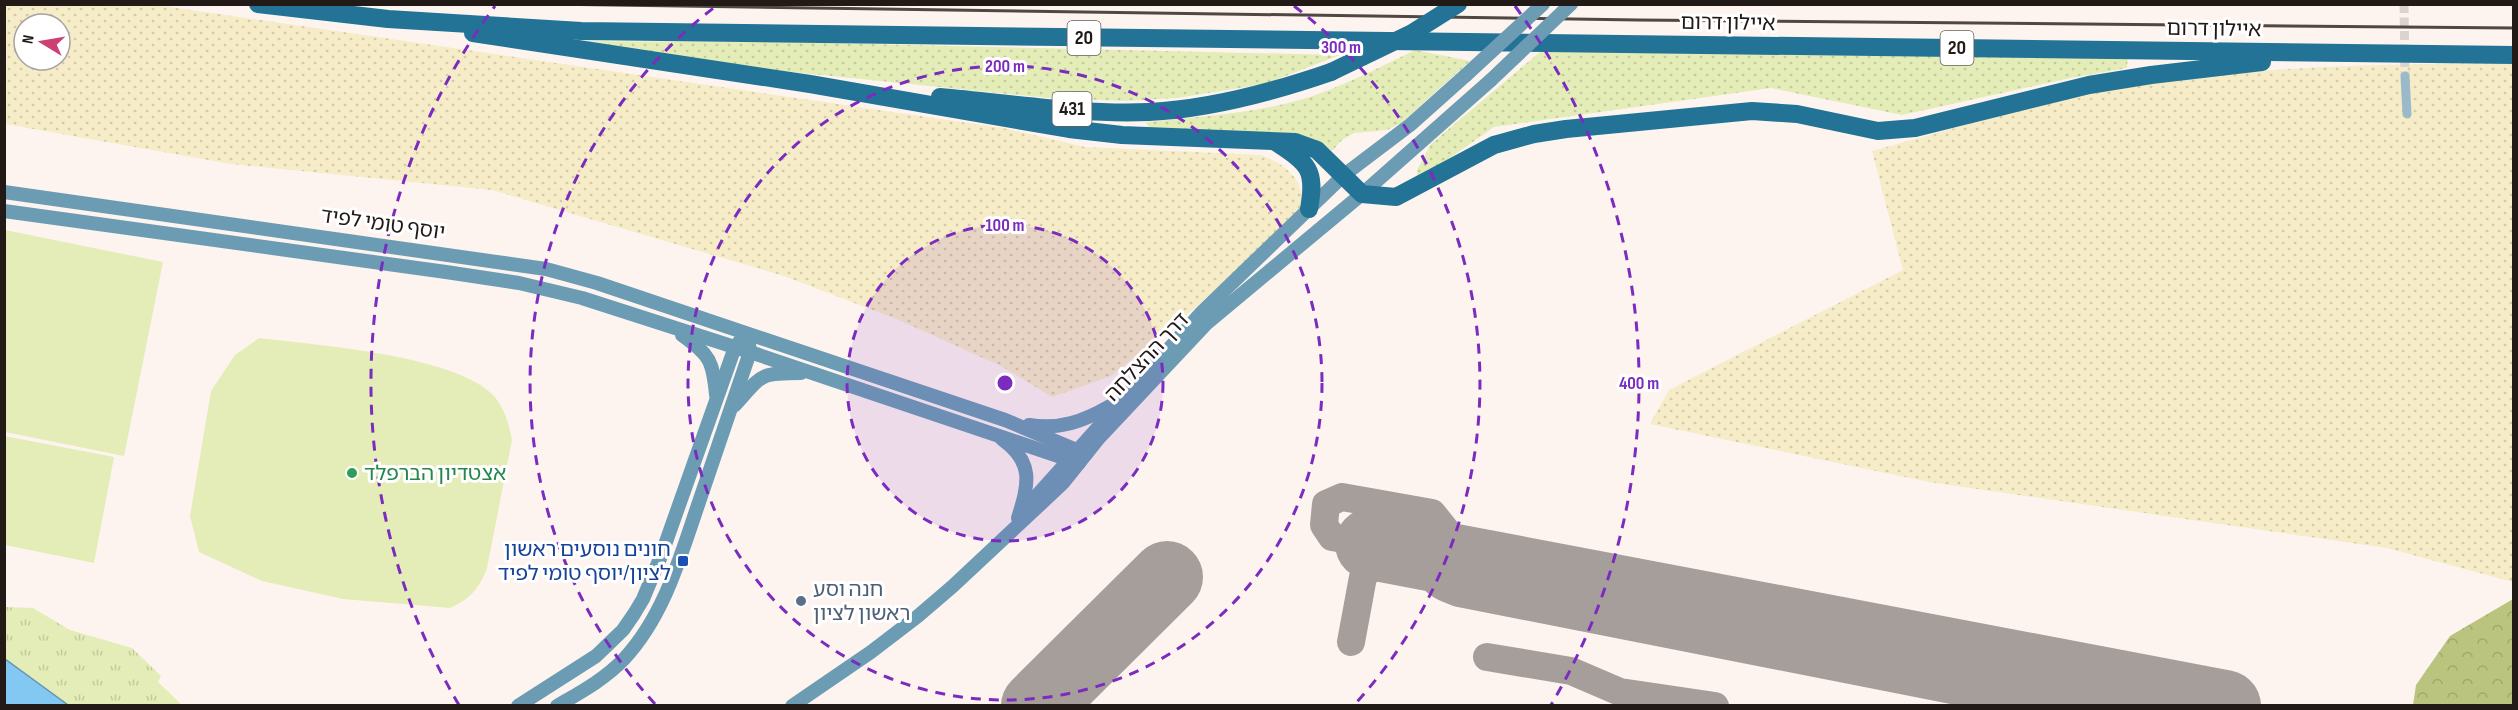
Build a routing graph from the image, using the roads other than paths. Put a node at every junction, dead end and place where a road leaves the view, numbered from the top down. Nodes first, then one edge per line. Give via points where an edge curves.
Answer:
1 (258, 4) edge
2 (1458, 4) edge
3 (1543, 4) edge
4 (1571, 4) edge
5 (388, 19) junction
6 (2339, 54) junction
7 (2514, 56) edge
8 (2405, 76) tunnel mouth
9 (810, 84) junction
10 (2407, 114) dead end
11 (1275, 142) junction
12 (1344, 175) junction
13 (4, 192) edge
14 (1362, 194) junction
15 (1309, 209) junction
16 (4, 211) edge
17 (674, 328) junction
18 (748, 333) junction
19 (735, 347) junction
20 (750, 352) junction
21 (814, 373) junction
22 (717, 398) junction
23 (1123, 399) junction
24 (731, 409) junction
25 (1005, 420) junction
26 (993, 432) junction
27 (1077, 456) junction
28 (1018, 518) junction
29 (977, 563) junction
30 (518, 705) edge
31 (557, 705) edge
32 (792, 705) edge

1 - 5 highway, איילון דרום / 20
2 - 9 highway, 431, bridge via 1412,33 1331,72 1233,100 1150,112
3 - 12 street, דרך ההצלחה, bridge via 1410,124
4 - 14 street, דרך ההצלחה, bridge
5 - 6 highway, איילון דרום / 20 via 682,33
5 - 9 highway
6 - 7 highway, איילון דרום / 20
6 - 14 highway via 2121,79 1915,129 1878,131 1797,114 1752,111 1566,129 1494,145 1396,197
8 - 10 street
9 - 11 highway via 1090,132
11 - 12 highway via 1295,142 1317,150
11 - 15 highway via 1302,159 1313,184
12 - 14 highway
12 - 15 street, דרך ההצלחה
13 - 18 street, יוסף טומי לפיד via 546,269
14 - 27 street, דרך ההצלחה via 1207,323
15 - 23 street, דרך ההצלחה via 1202,312
16 - 17 street, יוסף טומי לפיד via 519,283 582,298
17 - 19 street, יוסף טומי לפיד
17 - 22 street via 711,361
18 - 19 street
18 - 20 street
18 - 25 street, יוסף טומי לפיד
19 - 20 street, יוסף טומי לפיד
19 - 22 street
20 - 21 street, יוסף טומי לפיד
20 - 24 street
21 - 24 street via 762,376
21 - 26 street, יוסף טומי לפיד
22 - 30 street via 654,575 634,614 596,657
23 - 25 street via 1077,423 1055,427
23 - 27 street, דרך ההצלחה
24 - 31 street via 679,561 650,625 608,675
25 - 27 street
26 - 27 street, יוסף טומי לפיד
26 - 28 street via 1012,446 1026,466 1026,491
27 - 28 street, דרך ההצלחה
27 - 29 street, דרך ההצלחה via 1063,483
28 - 29 street, דרך ההצלחה
29 - 32 street, דרך ההצלחה via 918,616

